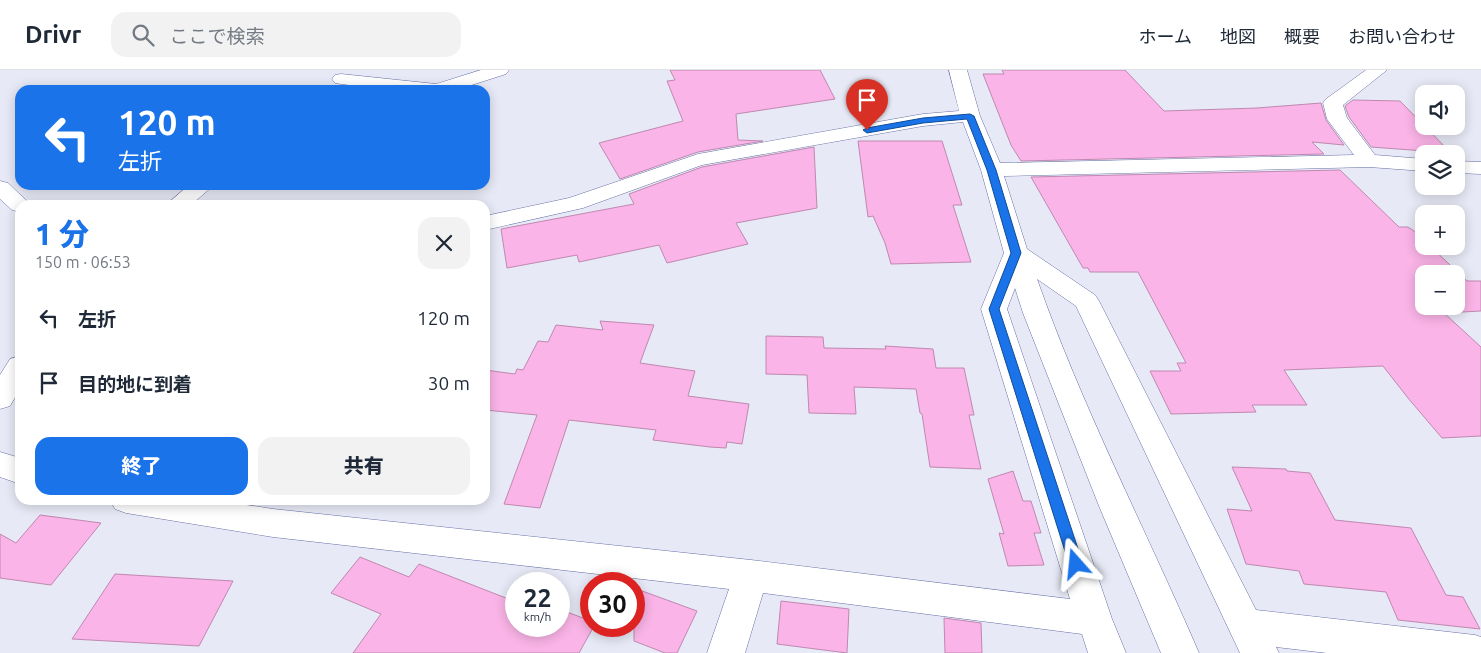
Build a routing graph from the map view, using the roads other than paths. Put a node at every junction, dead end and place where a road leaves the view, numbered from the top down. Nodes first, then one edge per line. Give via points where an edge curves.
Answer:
1 (500, 70) edge
2 (958, 70) edge
3 (1378, 70) edge
4 (339, 80) edge
5 (388, 85) edge
6 (454, 85) edge
7 (970, 116) junction
8 (1369, 161) junction
9 (1415, 164) edge
10 (1465, 167) edge
11 (1481, 168) edge
12 (992, 170) junction
13 (0, 188) edge
14 (196, 190) edge
15 (182, 200) edge
16 (15, 202) edge
17 (490, 222) edge
18 (1016, 253) junction
19 (15, 374) edge
20 (0, 398) edge
21 (158, 505) edge
22 (751, 576) junction
23 (1094, 618) junction
24 (1253, 639) edge
25 (726, 653) edge
26 (1107, 653) edge
27 (1180, 653) edge
28 (1475, 653) edge

1 - 6 street
2 - 7 street
3 - 8 street via 1333,103 1337,119
4 - 5 street
7 - 12 street
7 - 17 street via 923,120 698,160 575,203
8 - 9 street
8 - 12 street
10 - 11 street
12 - 18 street
13 - 16 street
14 - 15 street
18 - 23 street via 994,309
18 - 24 street via 1086,301
18 - 27 street via 1036,313 1115,506
19 - 20 street
21 - 22 street via 273,523
22 - 23 street
22 - 25 street
23 - 26 street
24 - 28 street

